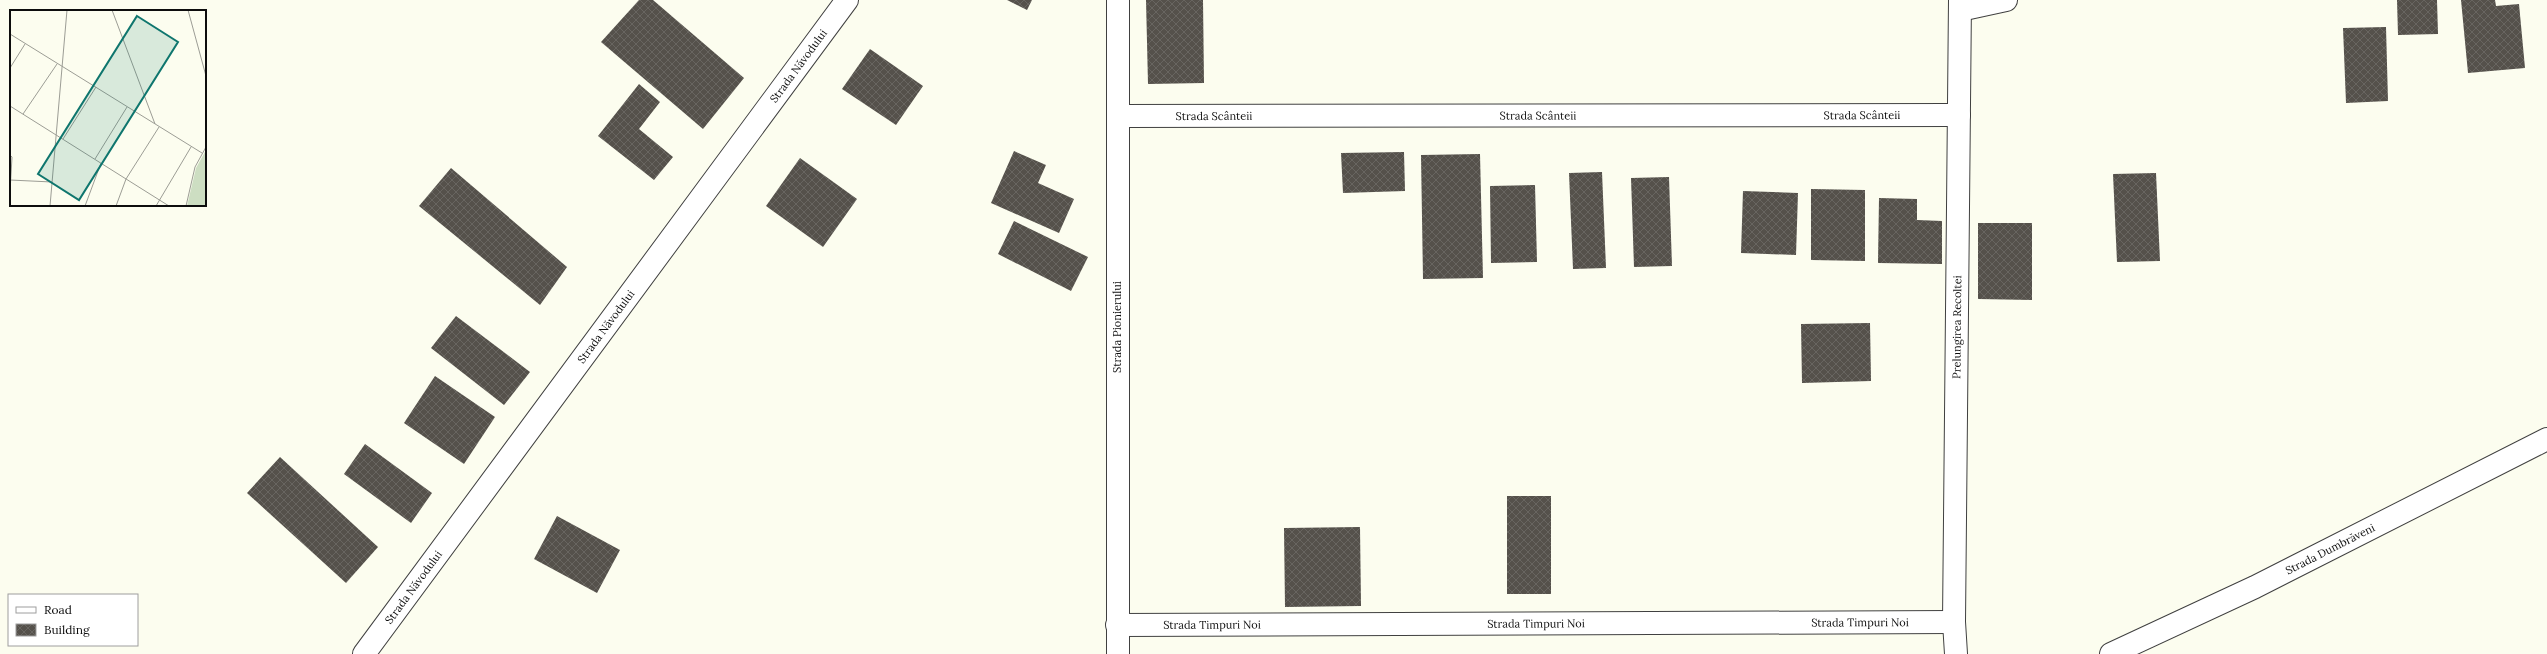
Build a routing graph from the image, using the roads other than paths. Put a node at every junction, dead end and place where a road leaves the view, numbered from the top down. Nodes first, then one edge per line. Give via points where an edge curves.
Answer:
1 (847, 0) edge
2 (1118, 0) edge
3 (2006, 0) edge
4 (1960, 5) edge
5 (1959, 115) junction
6 (1118, 116) junction
7 (2546, 443) edge
8 (1954, 622) junction
9 (1117, 625) junction
10 (364, 654) edge
11 (1118, 654) edge
12 (1956, 654) edge
13 (2111, 654) edge

1 - 10 street, Strada Năvodului
2 - 6 street, Strada Pionierului
3 - 4 street
4 - 5 street, Prelungirea Recoltei
5 - 6 street, Strada Scânteii
5 - 8 street, Prelungirea Recoltei
6 - 9 street, Strada Pionierului
7 - 13 street, Strada Dumbrăveni via 2255,587
8 - 9 street, Strada Timpuri Noi
8 - 12 street, Prelungirea Recoltei
9 - 11 street, Strada Pionierului

